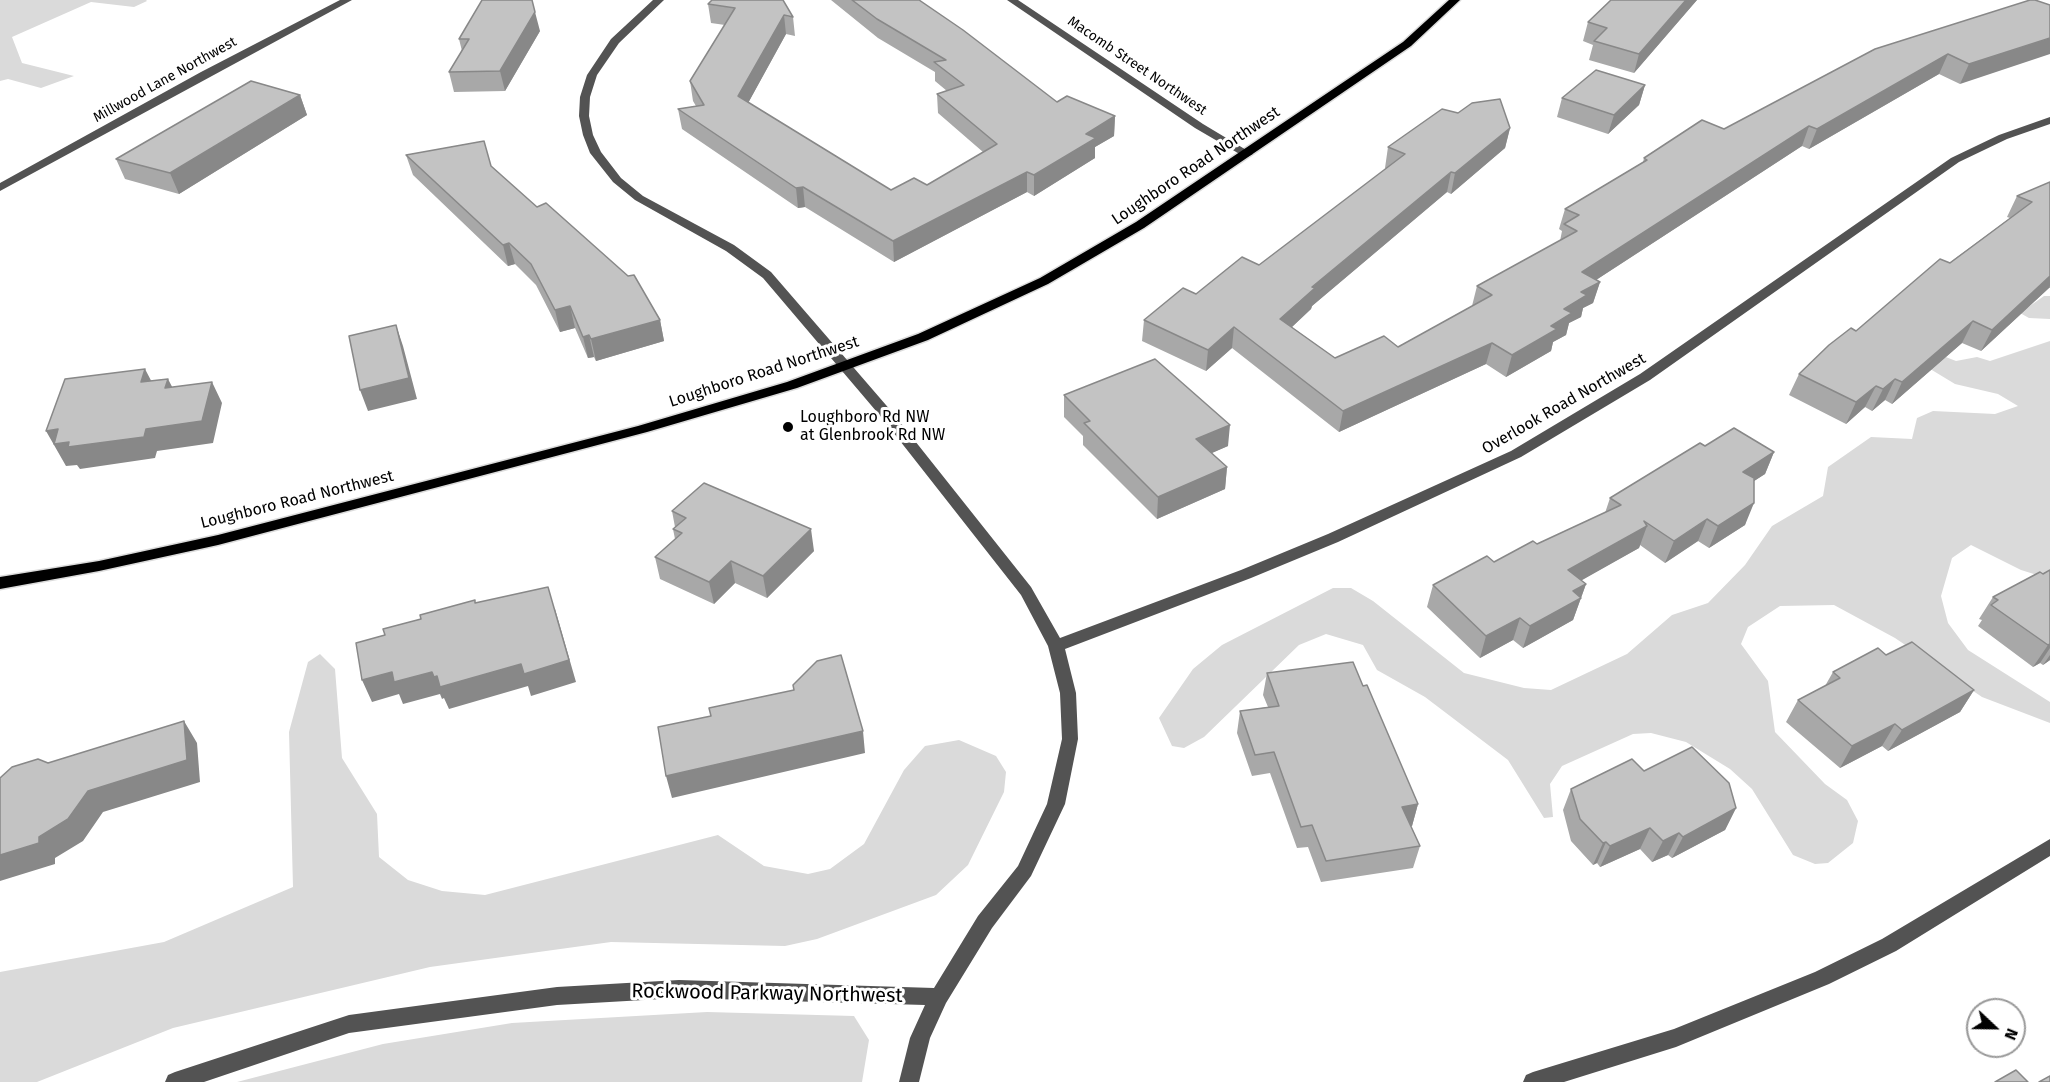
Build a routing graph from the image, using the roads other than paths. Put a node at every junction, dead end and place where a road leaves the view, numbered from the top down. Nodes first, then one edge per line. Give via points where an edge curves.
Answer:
1 (347, 0) edge
2 (659, 0) edge
3 (1012, 0) edge
4 (1455, 0) edge
5 (2050, 120) edge
6 (1247, 154) junction
7 (0, 188) edge
8 (845, 366) junction
9 (0, 583) edge
10 (1056, 646) junction
11 (2050, 847) edge
12 (939, 997) junction
13 (175, 1082) edge
14 (909, 1082) edge
15 (1533, 1082) edge

1 - 7 street, Millwood Lane Northwest
2 - 8 street via 615,41 592,75 584,106 591,144 609,171 639,198 730,248 767,275
3 - 6 street, Macomb Street Northwest
4 - 6 main road, Loughboro Road Northwest via 1407,44
5 - 10 street, Overlook Road Northwest via 1955,160 1645,377 1516,454 1333,537
6 - 8 main road, Loughboro Road Northwest via 1044,281 924,337
8 - 9 main road, Loughboro Road Northwest via 642,429 218,540
8 - 10 street via 1026,591
10 - 12 street via 1068,693 1070,739 1056,804 1024,871 985,922
11 - 15 street via 1888,945 1822,978 1676,1038
12 - 13 street, Rockwood Parkway Northwest via 679,989 557,996 349,1024
12 - 14 street via 920,1038

